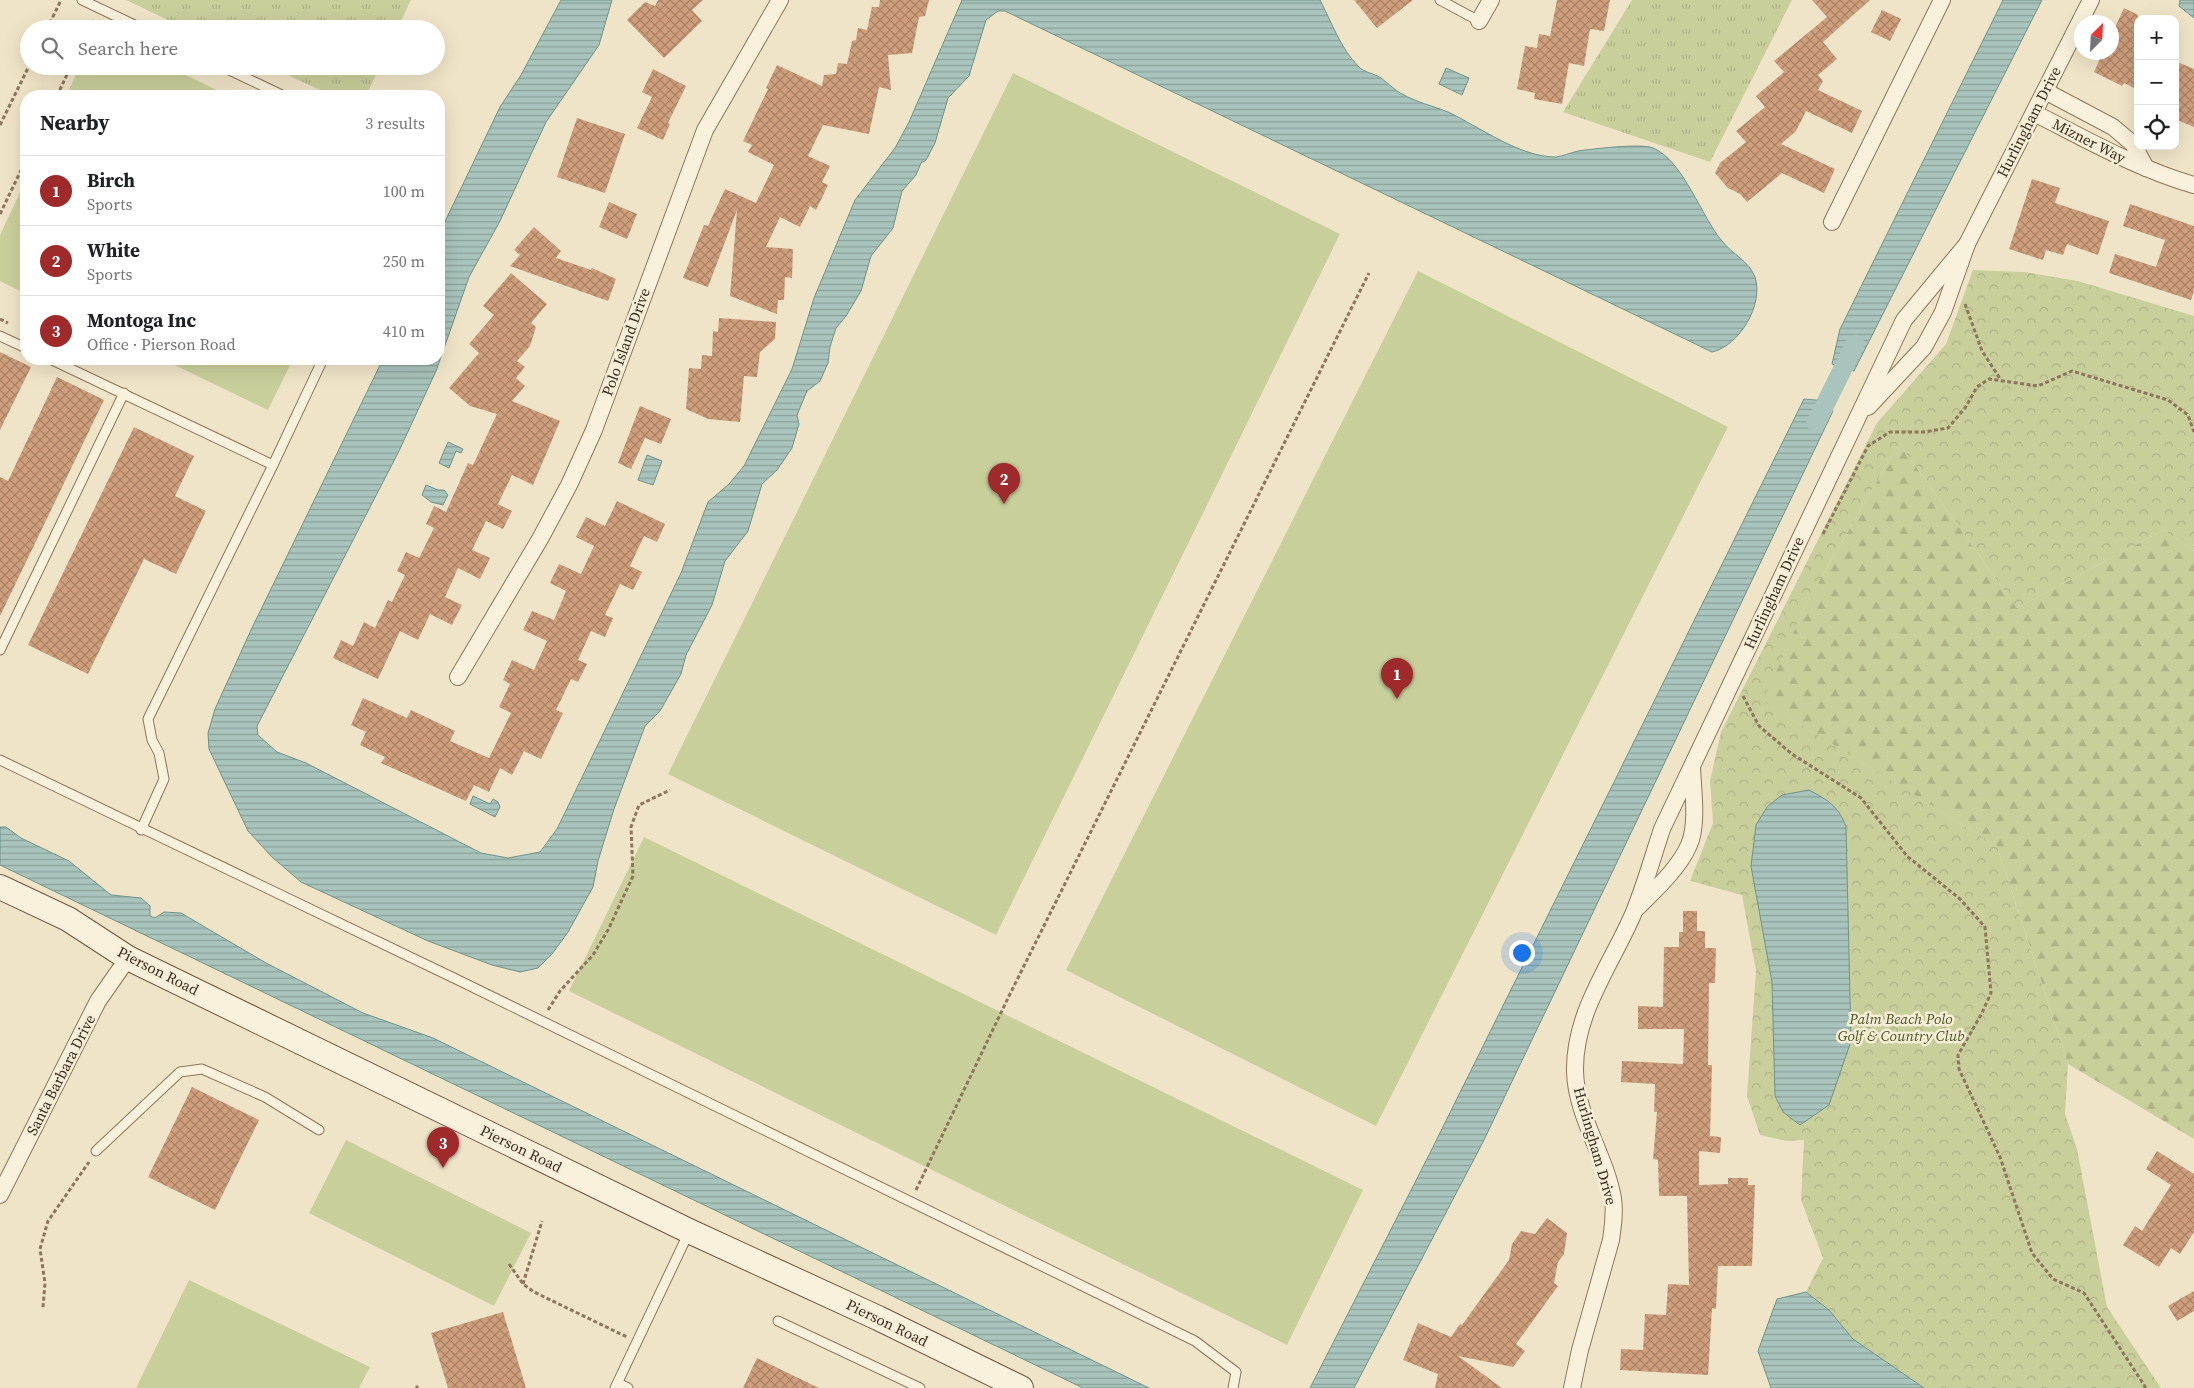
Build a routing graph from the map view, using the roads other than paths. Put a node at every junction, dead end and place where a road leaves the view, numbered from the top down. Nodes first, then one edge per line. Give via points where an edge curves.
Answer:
1 (82, 0) edge
2 (780, 0) edge
3 (1440, 0) edge
4 (1491, 0) edge
5 (1942, 0) edge
6 (2091, 0) edge
7 (124, 20) edge
8 (1479, 21) joint
9 (240, 75) edge
10 (271, 90) edge
11 (2045, 91) junction
12 (2034, 113) junction
13 (2146, 168) junction
14 (2194, 185) edge
15 (1832, 222) dead end
16 (1967, 244) junction
17 (0, 336) edge
18 (20, 345) edge
19 (63, 365) edge
20 (320, 365) edge
21 (124, 393) junction
22 (1857, 420) junction
23 (273, 465) junction
24 (0, 650) edge
25 (458, 677) dead end
26 (0, 760) edge
27 (1692, 766) junction
28 (141, 830) junction
29 (0, 887) edge
30 (1634, 912) junction
31 (128, 958) junction
32 (319, 1130) dead end
33 (96, 1152) road end
34 (0, 1196) edge
35 (689, 1231) junction
36 (778, 1322) dead end
37 (616, 1386) edge
38 (628, 1388) edge
39 (920, 1388) edge
40 (1021, 1388) edge
41 (1233, 1388) edge
42 (1572, 1388) edge

1 - 7 lane
2 - 25 street, Polo Island Drive via 705,130 594,430 569,485
3 - 8 lane
4 - 8 street
5 - 15 street
6 - 11 street, Hurlingham Drive
9 - 10 lane
11 - 12 street, Hurlingham Drive
11 - 13 street, Mizner Way via 2113,128 2133,144
12 - 13 street, Mizner Way
12 - 16 street, Hurlingham Drive
13 - 14 street, Mizner Way
16 - 22 street, Hurlingham Drive via 1904,320
16 - 22 street, Hurlingham Drive via 1943,312 1924,347
17 - 18 lane
19 - 21 lane
20 - 23 lane
21 - 23 lane
21 - 24 lane
22 - 27 street, Hurlingham Drive
23 - 28 lane via 148,719 164,779
26 - 28 lane
27 - 30 street, Hurlingham Drive via 1662,829
27 - 30 street, Hurlingham Drive via 1694,816 1690,844 1671,872
28 - 41 lane via 1196,1342 1236,1372
29 - 31 street, Pierson Road via 68,919
30 - 42 street, Hurlingham Drive via 1583,1018 1576,1047 1579,1101 1605,1170 1614,1211 1611,1240
31 - 34 street, Santa Barbara Drive via 98,1001
31 - 35 street, Pierson Road
32 - 33 lane via 265,1097 202,1069 180,1072
35 - 37 lane
35 - 40 street, Pierson Road
36 - 39 lane
37 - 38 lane

